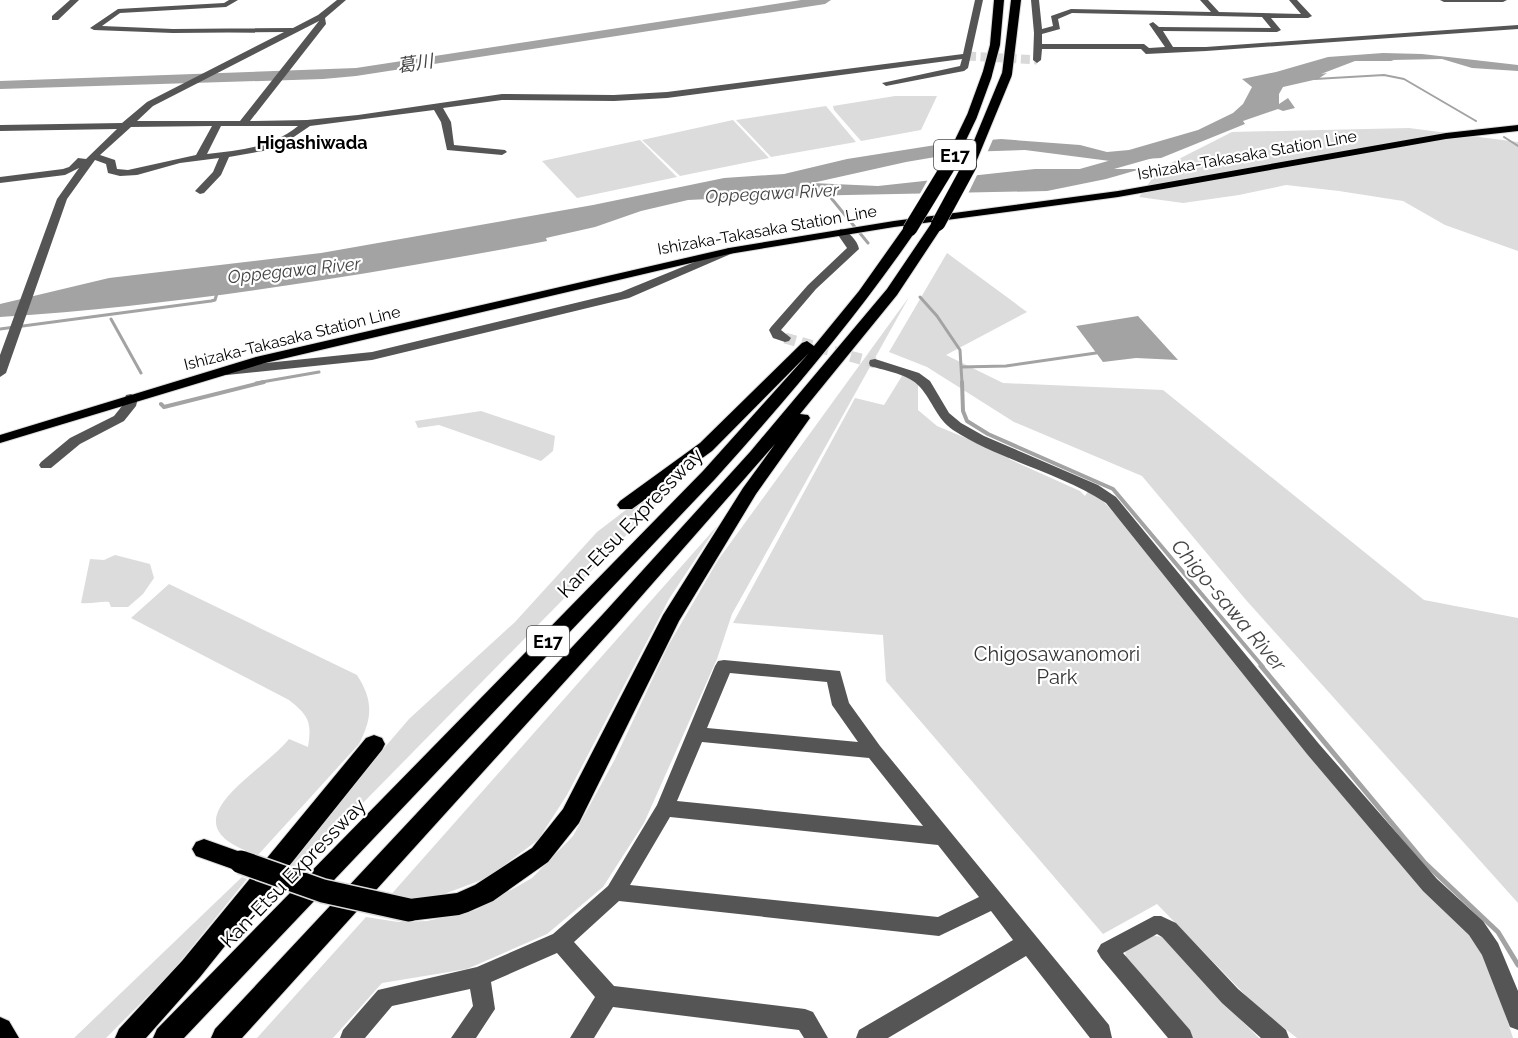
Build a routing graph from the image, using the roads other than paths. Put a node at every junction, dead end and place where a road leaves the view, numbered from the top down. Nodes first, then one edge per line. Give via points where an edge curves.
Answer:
1 (75, 0) edge
2 (117, 0) edge
3 (234, 0) edge
4 (342, 0) edge
5 (979, 0) edge
6 (999, 0) edge
7 (1016, 0) edge
8 (1035, 0) edge
9 (1131, 0) edge
10 (1204, 0) edge
11 (1293, 0) edge
12 (1503, 0) edge
13 (1070, 1) edge
14 (1440, 2) edge
15 (131, 5) edge
16 (118, 11) junction
17 (1071, 11) junction
18 (1143, 14) junction
19 (1218, 15) junction
20 (1265, 16) junction
21 (321, 17) junction
22 (55, 18) dead end
23 (1518, 27) edge
24 (1157, 29) junction
25 (295, 30) junction
26 (1038, 33) junction
27 (1038, 46) junction
28 (1171, 49) junction
29 (1146, 51) junction
30 (1123, 53) dead end
31 (967, 56) junction
32 (1037, 60) dead end
33 (886, 83) dead end
34 (437, 106) junction
35 (218, 123) junction
36 (243, 123) junction
37 (307, 123) junction
38 (122, 125) junction
39 (0, 128) edge
40 (1518, 130) edge
41 (502, 152) dead end
42 (93, 156) junction
43 (225, 156) junction
44 (200, 158) junction
45 (0, 180) edge
46 (200, 191) dead end
47 (845, 231) junction
48 (907, 234) junction
49 (729, 251) junction
50 (892, 292) junction
51 (785, 338) dead end
52 (875, 363) tunnel mouth
53 (224, 371) junction
54 (0, 374) edge
55 (131, 398) junction
56 (0, 439) edge
57 (46, 465) dead end
58 (626, 505) dead end
59 (695, 734) junction
60 (374, 744) dead end
61 (874, 751) junction
62 (665, 808) junction
63 (945, 837) junction
64 (204, 849) dead end
65 (615, 892) junction
66 (993, 900) junction
67 (560, 941) junction
68 (1028, 943) junction
69 (479, 978) junction
70 (608, 996) junction
71 (1518, 1019) edge
72 (0, 1030) edge
73 (6, 1038) edge
74 (128, 1038) edge
75 (166, 1038) edge
76 (224, 1038) edge
77 (351, 1038) edge
78 (462, 1038) edge
79 (581, 1038) edge
80 (817, 1038) edge
81 (867, 1038) edge
82 (1101, 1038) edge
83 (1182, 1038) edge
84 (1278, 1038) edge

1 - 22 street
2 - 16 street
3 - 15 street via 226,5
4 - 21 street
5 - 31 street
6 - 48 highway, Kan-Etsu Expressway / E17, bridge via 995,45 973,114 950,164
7 - 50 highway, E17, bridge via 1006,74 979,147 938,224
8 - 26 street
9 - 18 street
10 - 19 street
11 - 20 street via 1308,16
12 - 14 street
13 - 17 street
15 - 16 street
16 - 25 street via 94,28
17 - 18 street
17 - 26 street via 1054,18 1057,27
18 - 19 street
18 - 24 street
19 - 20 street
20 - 24 street via 1277,30
21 - 25 street
21 - 36 street via 323,22
23 - 28 street
24 - 28 street
25 - 38 street via 180,87
26 - 27 street
27 - 29 street via 1144,46
27 - 32 street
28 - 29 street
29 - 30 street
31 - 33 street via 964,68
31 - 34 street via 667,95 513,97
34 - 37 street
34 - 41 street via 446,122 450,148
35 - 36 street
35 - 38 street
35 - 44 street
36 - 37 street
37 - 43 street via 282,142
38 - 39 street
38 - 42 street
38 - 45 street via 69,171
40 - 47 main road, Ishizaka-Takasaka Station Line via 1446,136 1118,194
42 - 44 street via 111,162 112,171 119,173
42 - 54 street via 66,192
43 - 44 street
43 - 46 street via 217,173
47 - 49 main road, Ishizaka-Takasaka Station Line
47 - 51 street via 853,249 812,287 775,330
48 - 58 highway via 867,273 796,359 706,447
48 - 75 highway, Kan-Etsu Expressway / E17 via 837,328 709,475
49 - 53 main road, Ishizaka-Takasaka Station Line
49 - 53 street via 625,295 372,356
50 - 64 highway, bridge via 749,492 670,620 571,816 540,855 484,893 459,904 409,910 331,894
50 - 76 highway, E17 via 734,482
52 - 71 street via 914,376 925,384 944,415 956,426 1093,488 1111,500 1313,749 1430,885 1476,928 1491,950
53 - 55 main road, Ishizaka-Takasaka Station Line
55 - 56 main road, Ishizaka-Takasaka Station Line
55 - 57 street via 123,415 62,450
59 - 61 street
59 - 61 street via 724,666 834,676 841,705
59 - 62 street
60 - 74 highway via 191,969
61 - 63 street
62 - 63 street
62 - 65 street
63 - 66 street
65 - 66 street via 939,927
65 - 67 street
66 - 68 street
67 - 69 street
67 - 70 street
68 - 81 street
68 - 82 street via 1101,1033
69 - 77 street via 386,997
69 - 78 street via 484,1009
70 - 79 street
70 - 80 street via 805,1020
72 - 73 highway
83 - 84 street via 1108,951 1154,925 1169,930 1230,996

